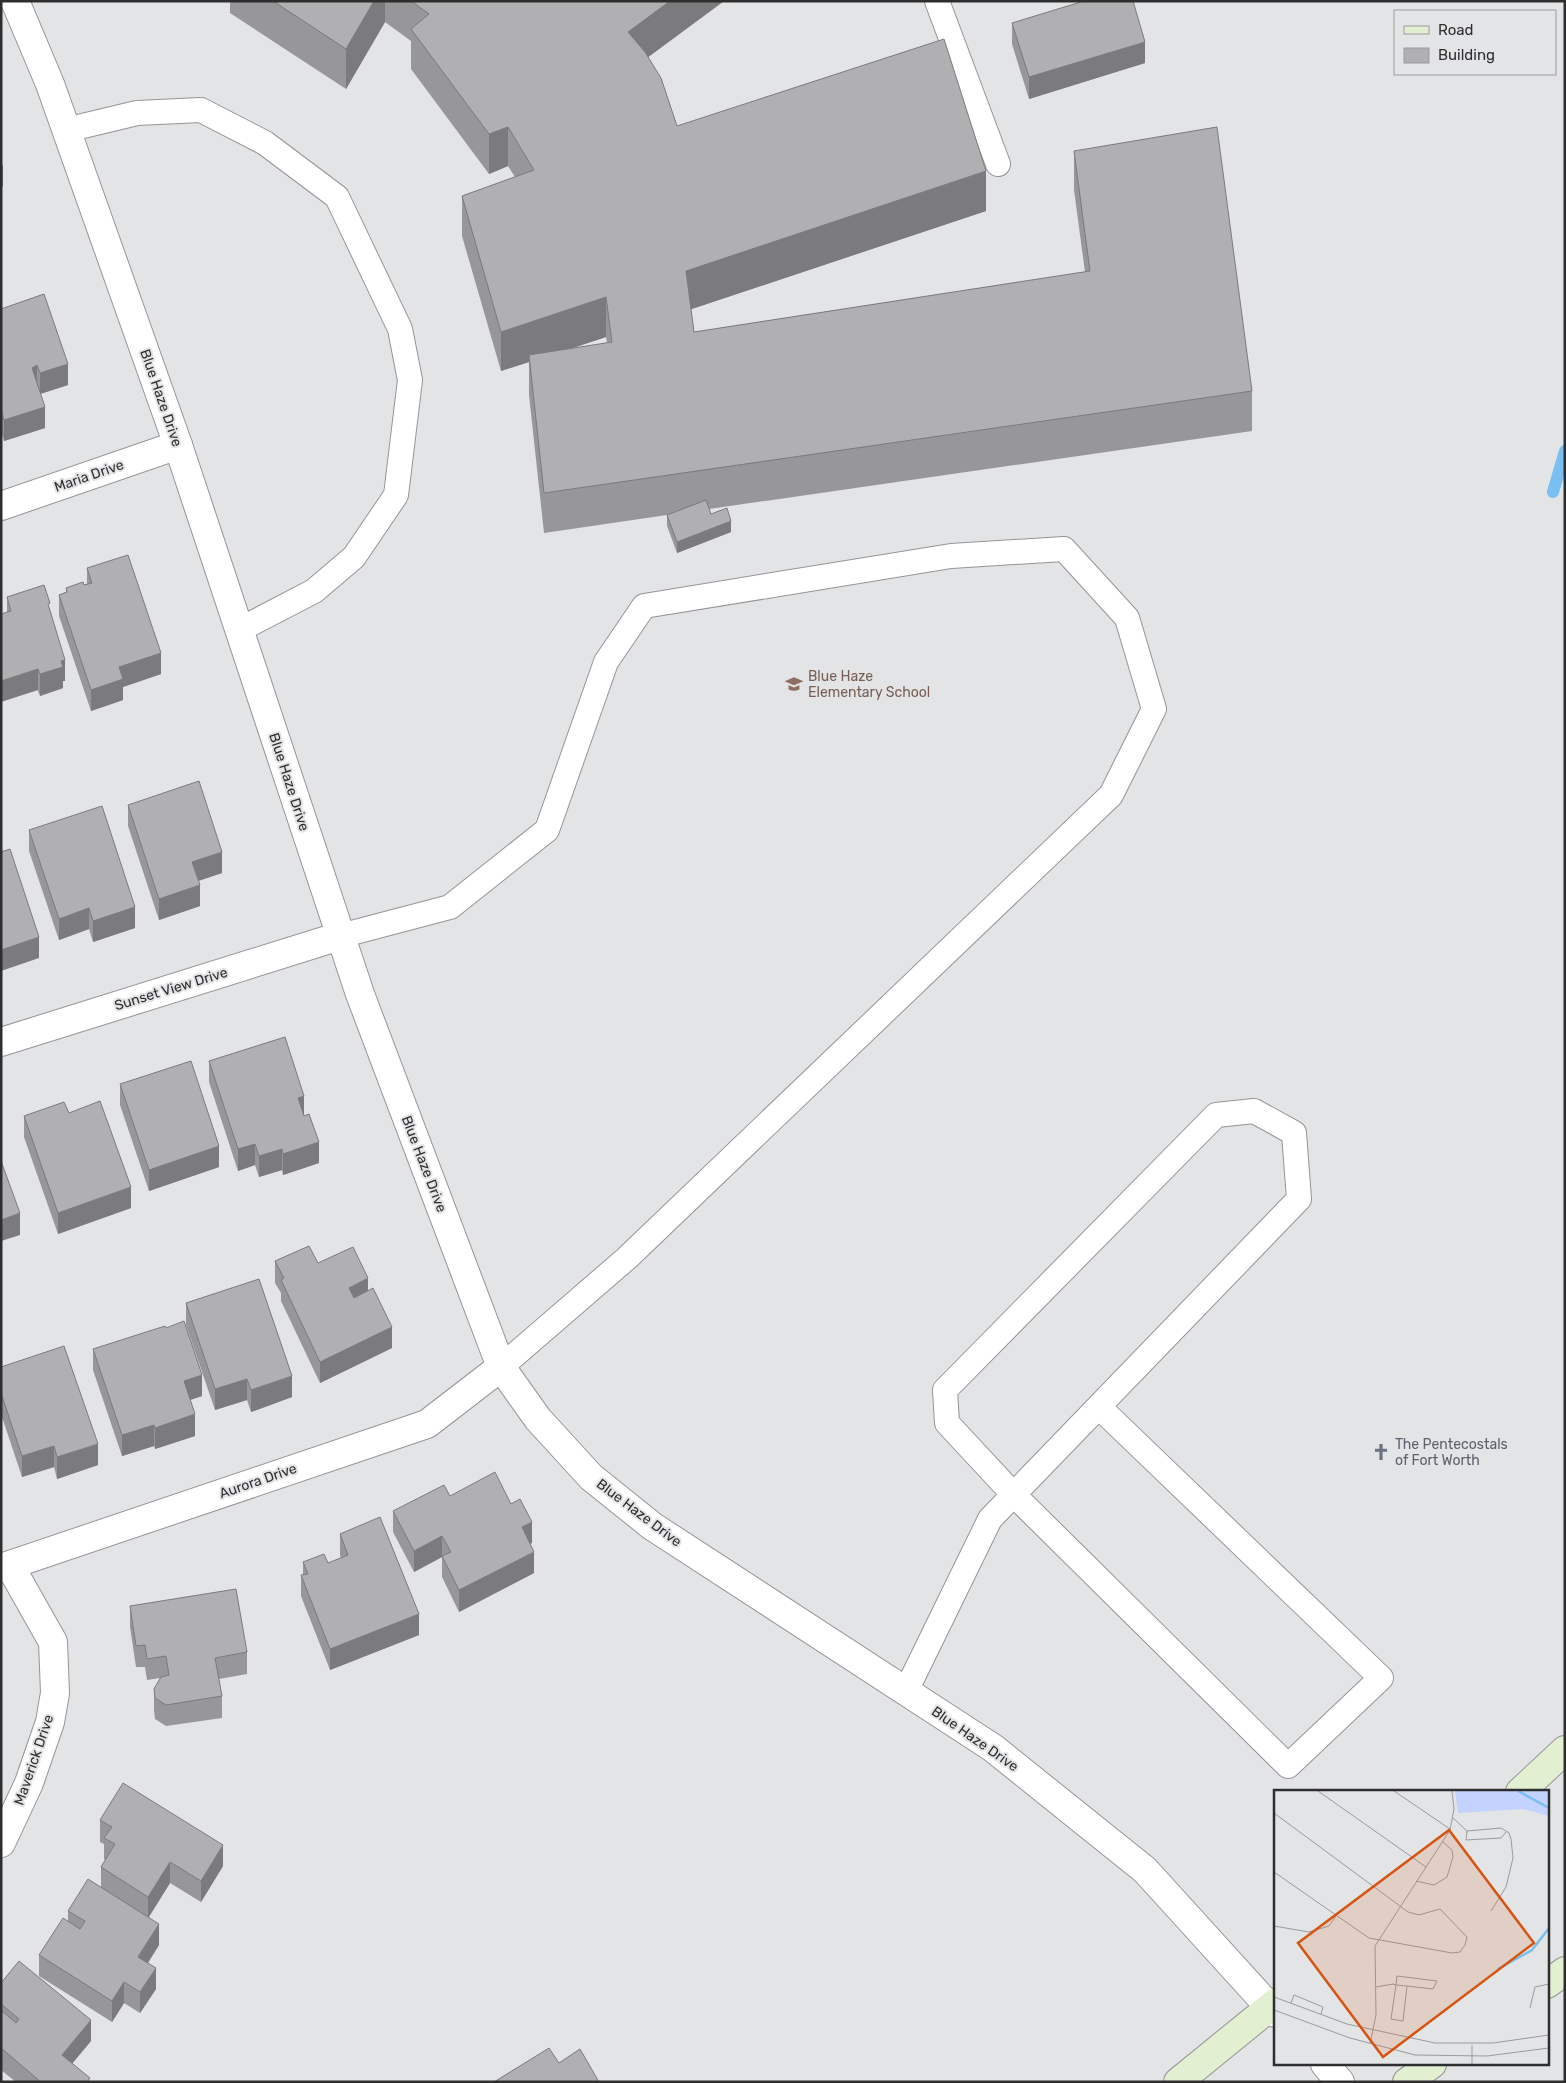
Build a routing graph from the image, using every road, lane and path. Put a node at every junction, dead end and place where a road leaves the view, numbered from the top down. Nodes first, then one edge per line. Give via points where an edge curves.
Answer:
1 (15, 1) edge
2 (938, 1) edge
3 (66, 130) junction
4 (998, 164) dead end
5 (178, 445) junction
6 (1, 506) edge
7 (239, 630) junction
8 (340, 936) junction
9 (1, 1042) edge
10 (501, 1367) junction
11 (1099, 1407) junction
12 (1014, 1495) junction
13 (6, 1567) edge
14 (906, 1691) junction
15 (1565, 1750) edge
16 (1522, 1790) edge
17 (1, 1843) edge
18 (1565, 1971) edge
19 (1548, 1983) edge
20 (1273, 2008) edge
21 (1326, 2066) edge
22 (1429, 2066) edge
23 (1178, 2082) edge
24 (1340, 2082) edge
25 (1407, 2082) edge

1 - 3 street, Blue Haze Drive
2 - 4 lane
3 - 5 street, Blue Haze Drive
3 - 7 lane via 137,113 201,110 265,143 337,197 400,329 410,380 396,495 354,556 314,590
5 - 6 street, Maria Drive
5 - 7 street, Blue Haze Drive
7 - 8 street, Blue Haze Drive
8 - 9 street, Sunset View Drive
8 - 10 street, Blue Haze Drive
8 - 10 lane via 450,907 547,830 606,662 644,606 951,556 1064,550 1127,618 1154,710 1111,795 627,1258
10 - 13 street, Aurora Drive via 427,1424
10 - 14 street, Blue Haze Drive via 538,1420 591,1477 652,1526
11 - 12 lane
11 - 12 lane via 1381,1678 1288,1766
11 - 12 lane via 1299,1199 1294,1133 1254,1111 1216,1115 945,1390 947,1423
12 - 14 lane via 990,1519
13 - 17 street, Maverick Drive via 53,1642 55,1693 50,1722 29,1783
14 - 20 street, Blue Haze Drive via 993,1748 1145,1870
15 - 16 main road
18 - 19 main road
20 - 23 main road
21 - 24 street
22 - 25 main road

